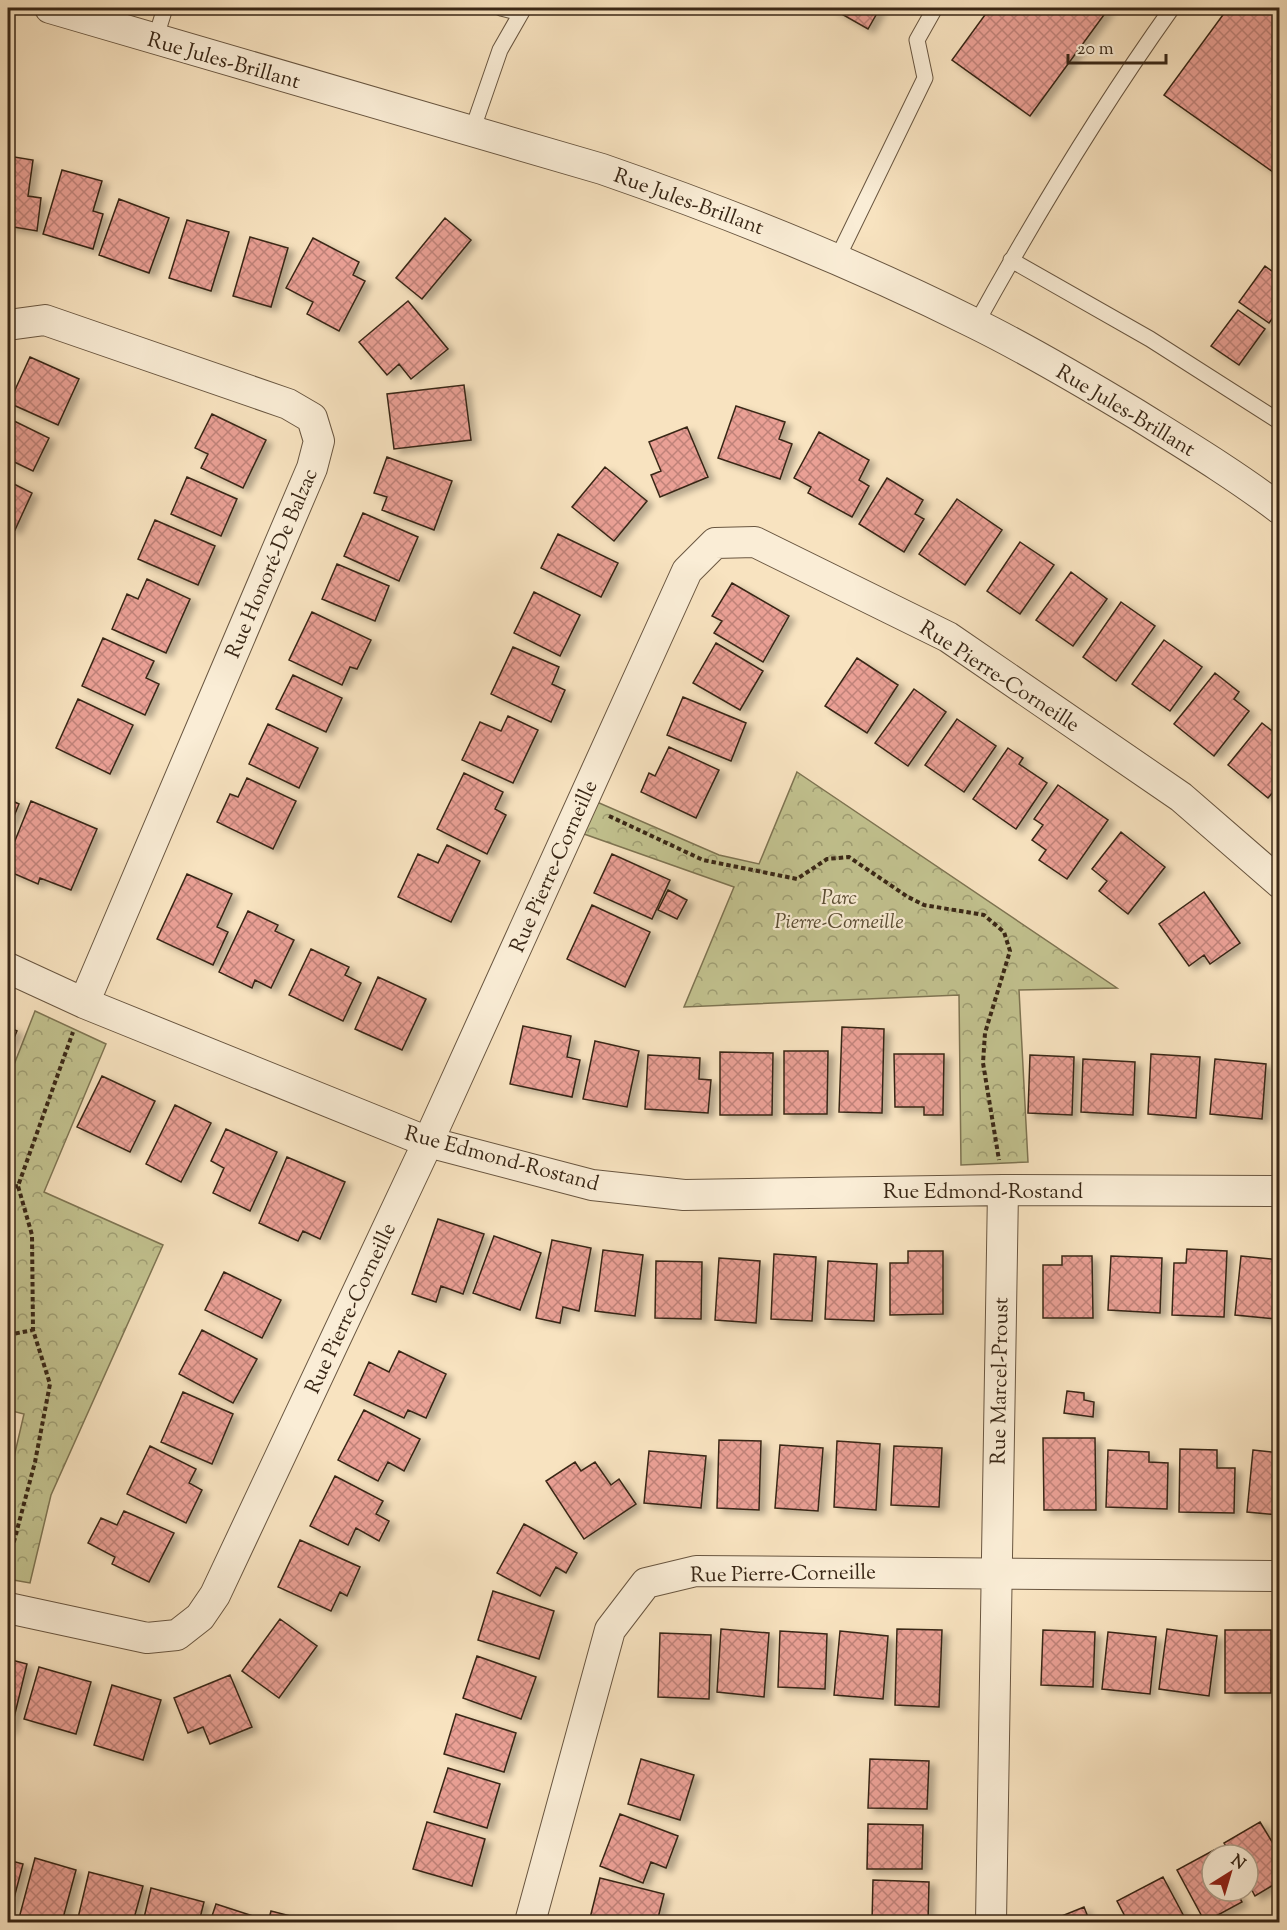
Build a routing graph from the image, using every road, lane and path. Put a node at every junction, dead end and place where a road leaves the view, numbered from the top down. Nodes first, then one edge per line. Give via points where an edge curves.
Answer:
1 (50, 8) edge
2 (165, 8) edge
3 (501, 8) edge
4 (935, 8) edge
5 (1172, 8) edge
6 (523, 10) edge
7 (101, 15) edge
8 (155, 40) junction
9 (472, 131) junction
10 (837, 259) junction
11 (1011, 260) junction
12 (976, 324) junction
13 (8, 325) edge
14 (1280, 422) edge
15 (1280, 509) edge
16 (581, 803) junction
17 (1280, 883) edge
18 (8, 968) edge
19 (84, 1003) junction
20 (428, 1142) junction
21 (18, 1186) junction
22 (8, 1188) edge
23 (1003, 1190) junction
24 (1280, 1191) edge
25 (33, 1330) junction
26 (8, 1335) edge
27 (8, 1564) edge
28 (996, 1572) junction
29 (1280, 1576) edge
30 (8, 1608) edge
31 (530, 1923) edge
32 (991, 1923) edge

1 - 7 street, Rue Jules-Brillant
2 - 8 lane
3 - 6 lane
4 - 10 lane via 917,40 925,78
5 - 11 lane via 1123,76
6 - 9 lane via 500,50
7 - 8 street, Rue Jules-Brillant
8 - 9 street, Rue Jules-Brillant
9 - 10 street, Rue Jules-Brillant via 678,195
10 - 12 street, Rue Jules-Brillant
11 - 12 lane
11 - 14 lane via 1150,339
12 - 15 street, Rue Jules-Brillant via 1110,399
13 - 19 street, Rue Honoré-De Balzac via 45,320 288,404 312,418 319,441 312,468
16 - 17 street, Rue Pierre-Corneille via 687,571 715,543 755,542 948,637 1181,797
16 - 20 street, Rue Pierre-Corneille
16 - 23 path via 703,860 797,879 827,859 849,858 924,905 984,915 1004,932 1010,951 985,1033 983,1063
18 - 19 street, Rue Edmond-Rostand
19 - 20 street, Rue Edmond-Rostand
19 - 21 path
20 - 23 street, Rue Edmond-Rostand via 592,1185 684,1195
20 - 30 street, Rue Pierre-Corneille via 215,1595 200,1617 177,1635 147,1638
21 - 22 path
21 - 25 path via 32,1235
23 - 24 street, Rue Edmond-Rostand
23 - 28 street, Rue Marcel-Proust
25 - 26 path
25 - 27 path via 50,1384 35,1462
28 - 29 street
28 - 31 street, Rue Pierre-Corneille via 696,1570 646,1583 610,1630
28 - 32 street, Rue Marcel-Proust

